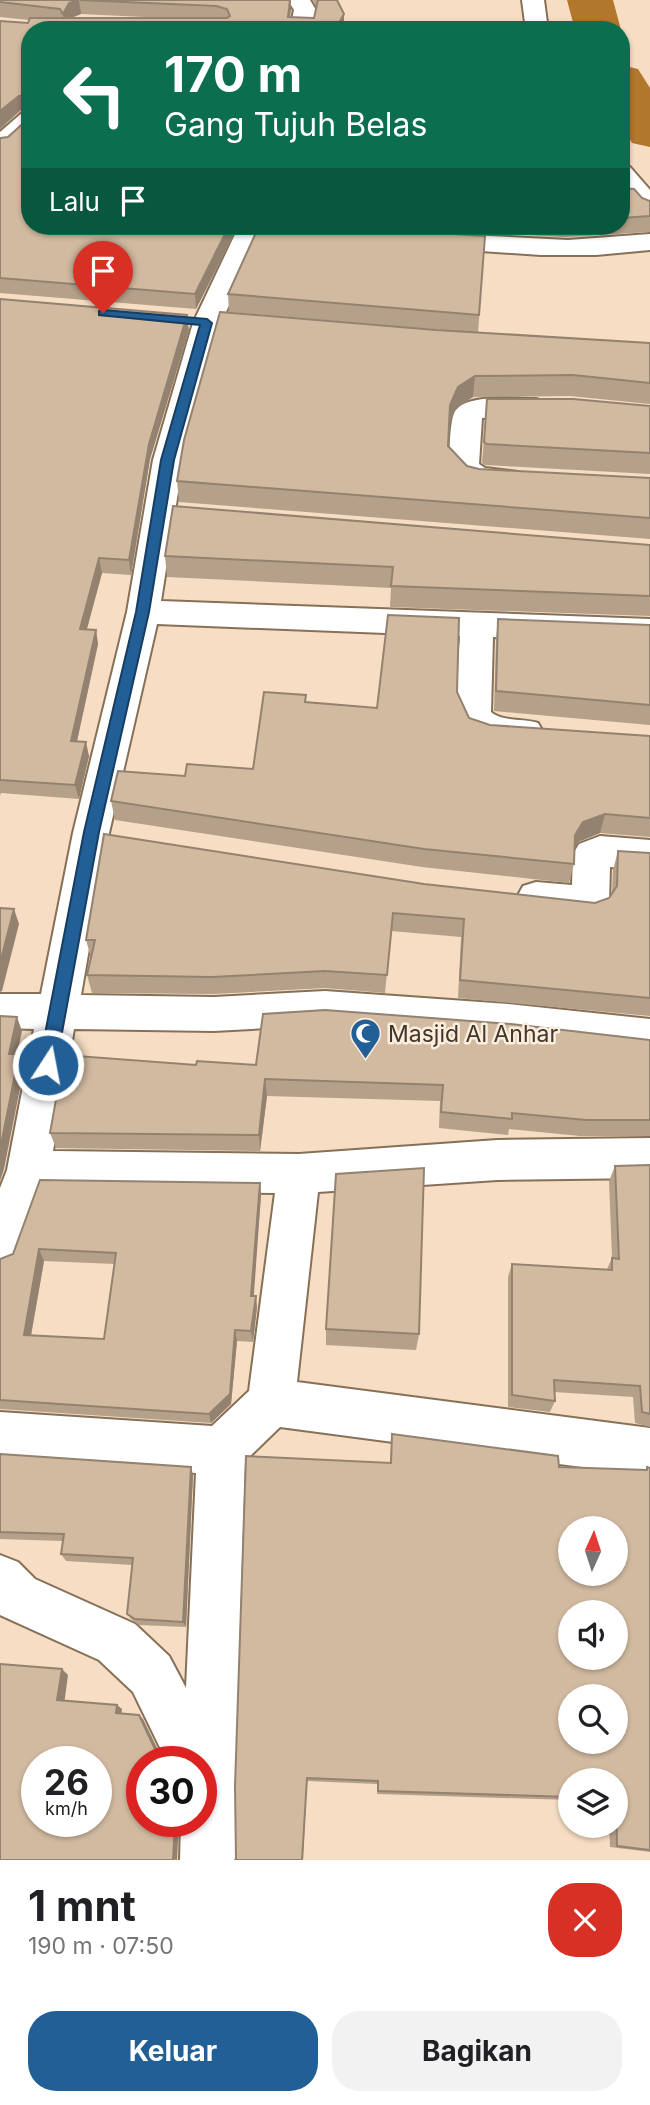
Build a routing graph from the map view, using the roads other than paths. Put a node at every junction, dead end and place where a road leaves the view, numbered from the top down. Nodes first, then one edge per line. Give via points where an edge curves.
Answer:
1 (299, 0) edge
2 (533, 0) edge
3 (302, 21) edge
4 (536, 21) edge
5 (19, 124) edge
6 (0, 145) edge
7 (630, 183) edge
8 (650, 206) edge
9 (256, 235) edge
10 (400, 239) edge
11 (650, 242) edge
12 (570, 408) edge
13 (528, 480) edge
14 (143, 612) junction
15 (477, 623) junction
16 (650, 631) edge
17 (555, 734) edge
18 (91, 832) junction
19 (130, 839) edge
20 (650, 855) edge
21 (499, 893) edge
22 (0, 1011) edge
23 (58, 1012) junction
24 (650, 1037) edge
25 (650, 1158) edge
26 (27, 1170) junction
27 (299, 1174) junction
28 (0, 1250) edge
29 (271, 1402) junction
30 (0, 1436) edge
31 (221, 1451) junction
32 (650, 1452) edge
33 (0, 1580) edge
34 (187, 1746) edge
35 (204, 1746) edge
36 (206, 1837) edge
37 (208, 1860) edge

1 - 3 street
2 - 4 street
5 - 6 street
7 - 8 street
9 - 14 street via 206,323 167,460 172,514
10 - 11 street via 535,247
12 - 13 street via 470,411 464,467 477,477
14 - 15 street
14 - 18 street
15 - 16 street
15 - 17 street via 474,712 479,726
18 - 19 street
18 - 23 street
20 - 21 street via 592,854 590,903
22 - 23 street
23 - 24 street via 214,1014 325,1008
23 - 26 street
25 - 27 street via 497,1160
26 - 27 street
26 - 28 street
27 - 29 street
29 - 31 street
29 - 32 street
30 - 31 street
31 - 35 street
33 - 34 street via 17,1597 117,1642 151,1674
36 - 37 street

